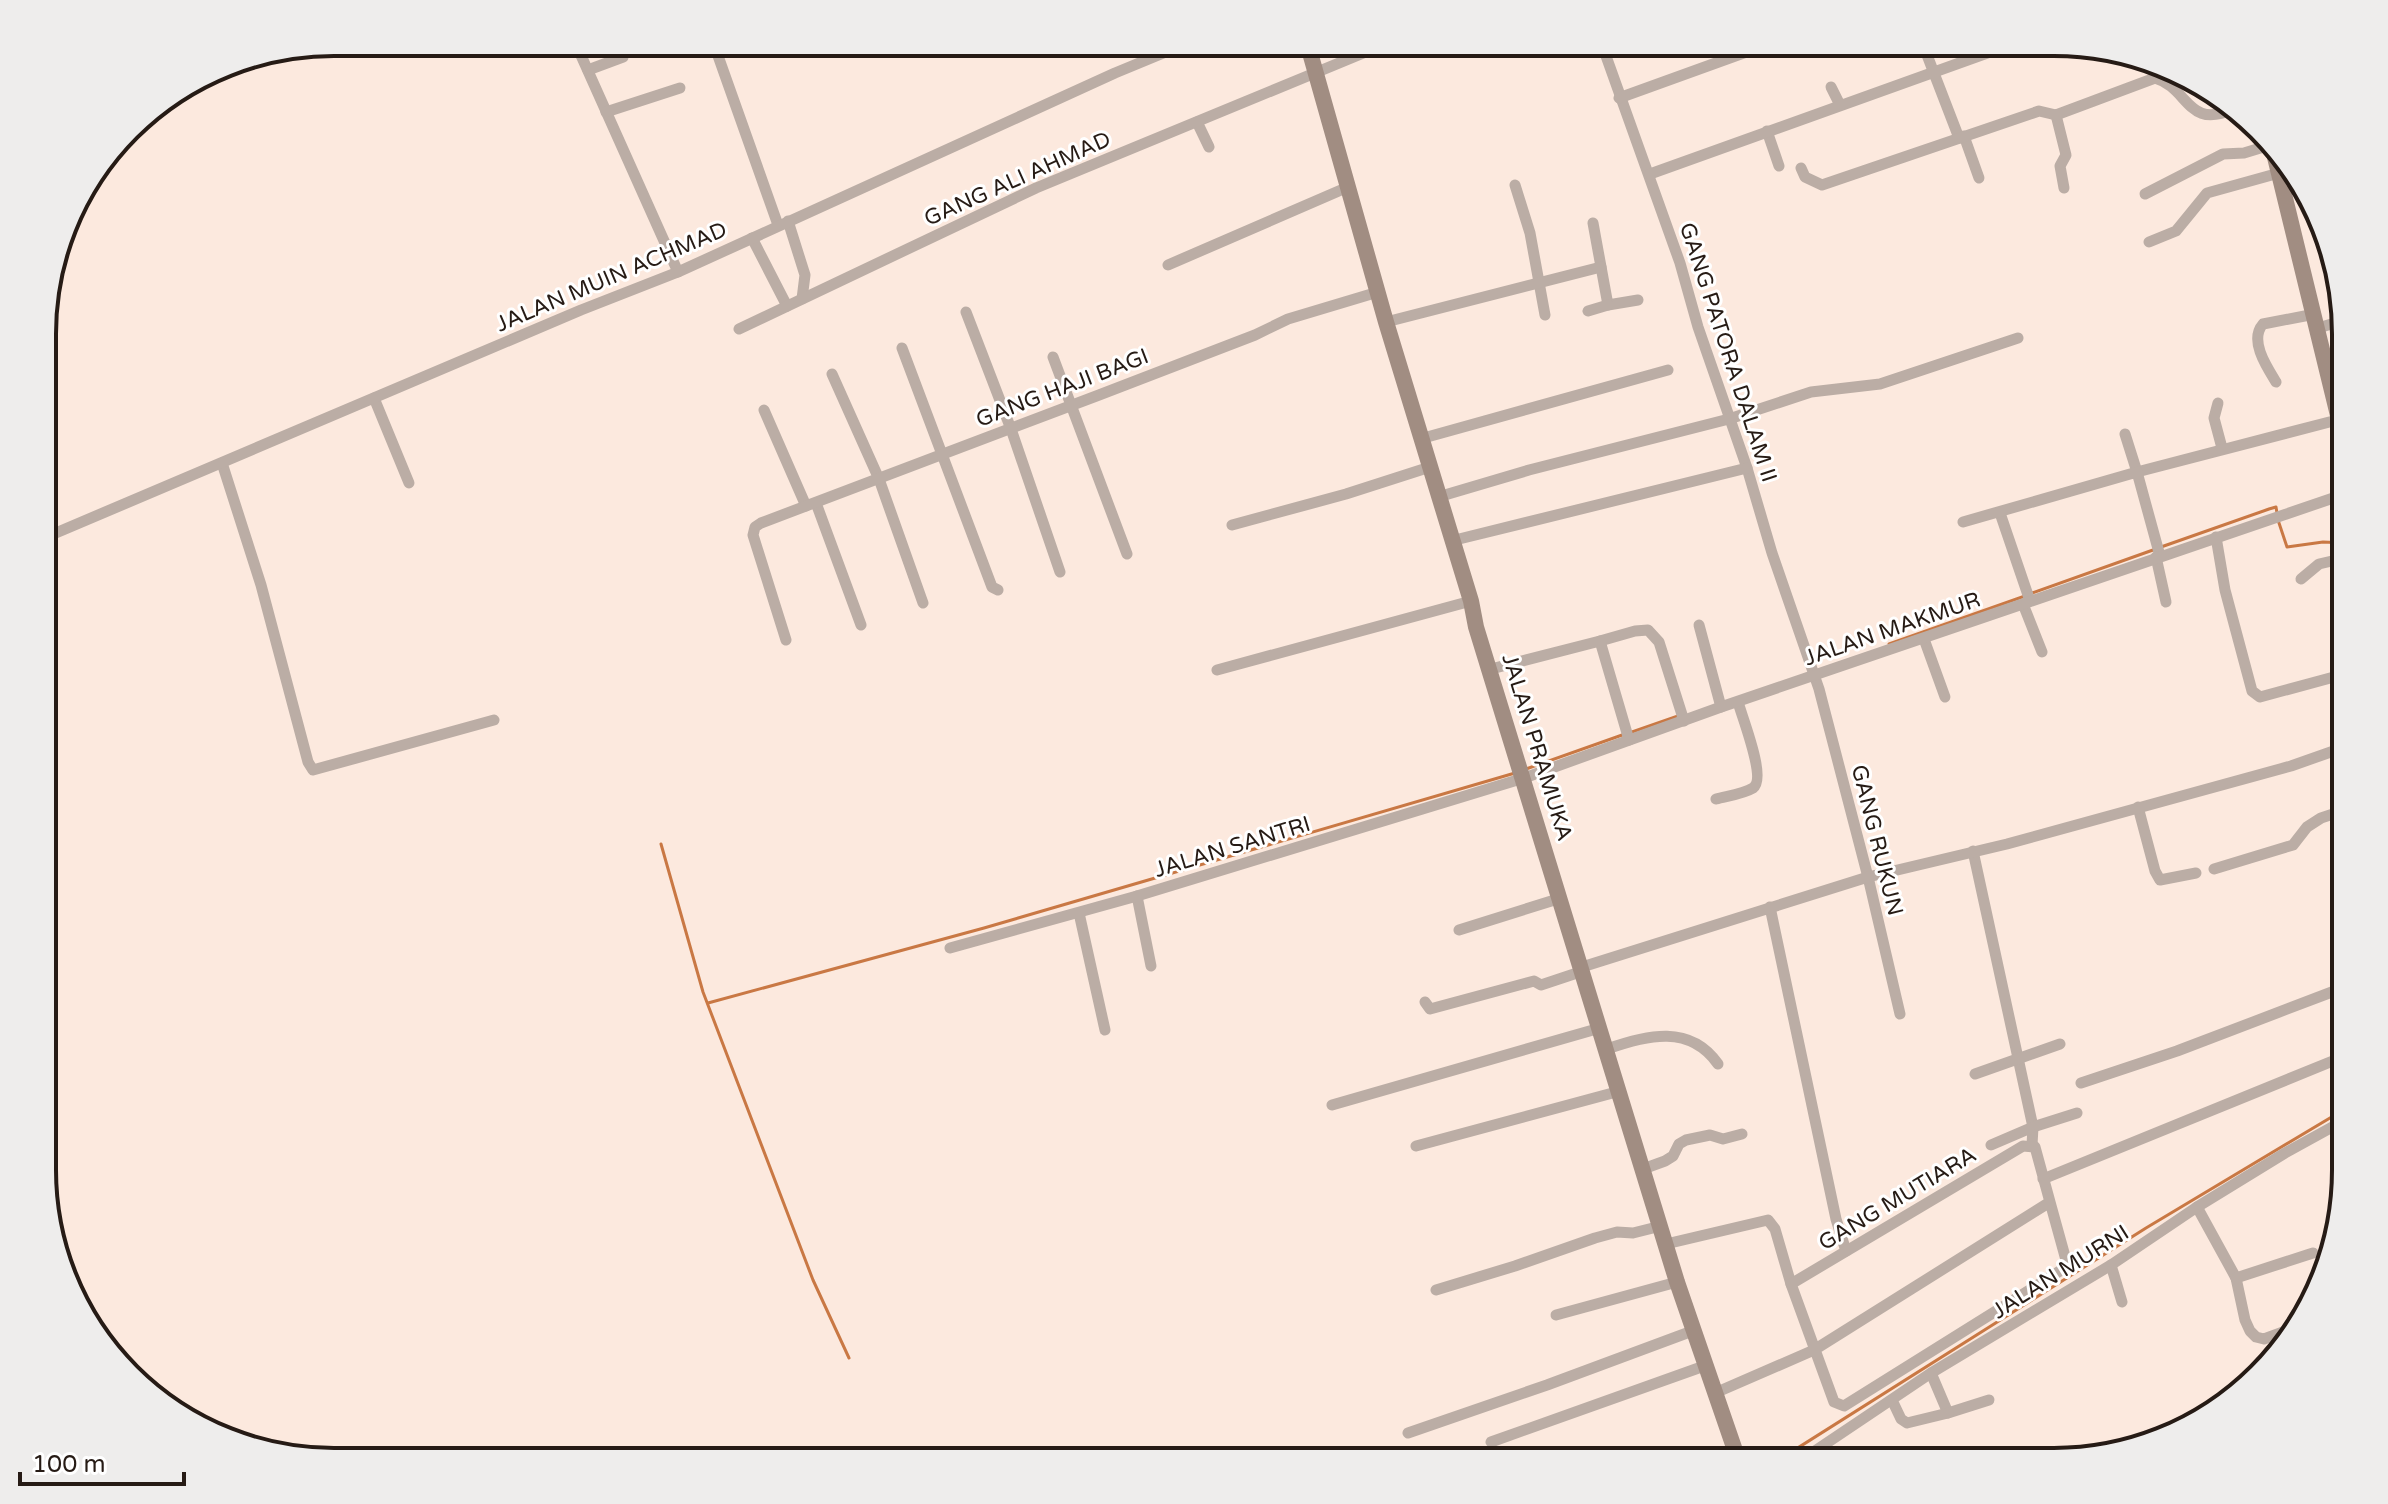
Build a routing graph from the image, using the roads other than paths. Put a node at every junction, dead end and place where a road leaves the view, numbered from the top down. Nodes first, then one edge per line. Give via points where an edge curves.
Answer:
1 (581, 56) edge
2 (623, 56) edge
3 (718, 56) edge
4 (1156, 56) edge
5 (1311, 56) edge
6 (1355, 56) edge
7 (1606, 56) edge
8 (1735, 56) edge
9 (1927, 56) edge
10 (1977, 56) edge
11 (588, 70) junction
12 (1932, 71) junction
13 (1315, 72) junction
14 (1831, 87) dead end
15 (680, 88) dead end
16 (1619, 98) junction
17 (1840, 105) junction
18 (606, 112) junction
19 (2050, 114) junction
20 (2222, 114) edge
21 (1197, 122) junction
22 (1767, 131) junction
23 (1962, 137) junction
24 (1209, 147) dead end
25 (2259, 148) edge
26 (1779, 166) dead end
27 (1801, 168) dead end
28 (2278, 171) edge
29 (1650, 174) junction
30 (1979, 178) dead end
31 (2280, 179) junction
32 (2284, 179) edge
33 (1515, 185) dead end
34 (1348, 187) junction
35 (2064, 188) dead end
36 (2145, 194) dead end
37 (783, 223) junction
38 (1593, 223) dead end
39 (752, 238) junction
40 (2149, 242) dead end
41 (1168, 265) dead end
42 (1601, 267) junction
43 (678, 272) junction
44 (1540, 282) junction
45 (1378, 292) junction
46 (802, 299) junction
47 (1638, 300) dead end
48 (1608, 305) junction
49 (787, 306) junction
50 (1588, 311) dead end
51 (966, 312) dead end
52 (1545, 315) dead end
53 (2331, 320) edge
54 (2316, 321) junction
55 (1386, 322) junction
56 (739, 329) dead end
57 (2018, 338) dead end
58 (902, 348) dead end
59 (1053, 357) dead end
60 (1668, 370) dead end
61 (832, 374) dead end
62 (2331, 380) edge
63 (2276, 382) dead end
64 (374, 398) junction
65 (2218, 403) dead end
66 (1073, 406) junction
67 (764, 410) dead end
68 (1729, 419) junction
69 (2331, 421) edge
70 (1011, 429) junction
71 (2125, 434) dead end
72 (1420, 439) junction
73 (2222, 448) junction
74 (944, 454) junction
75 (222, 463) junction
76 (1430, 467) junction
77 (1747, 468) junction
78 (2137, 472) junction
79 (879, 479) junction
80 (409, 483) dead end
81 (1438, 497) junction
82 (2331, 499) edge
83 (811, 505) junction
84 (2000, 513) junction
85 (1963, 522) dead end
86 (1232, 525) dead end
87 (56, 533) edge
88 (2216, 537) junction
89 (1451, 541) junction
90 (2158, 551) junction
91 (1127, 554) dead end
92 (2331, 561) edge
93 (1060, 572) dead end
94 (2301, 579) dead end
95 (998, 590) dead end
96 (2027, 598) junction
97 (1471, 601) junction
98 (2166, 602) dead end
99 (923, 603) dead end
100 (861, 625) dead end
101 (1699, 625) dead end
102 (1924, 639) junction
103 (786, 640) dead end
104 (1600, 641) junction
105 (2042, 652) dead end
106 (1491, 669) junction
107 (1217, 670) dead end
108 (1812, 671) junction
109 (2331, 678) edge
110 (1945, 697) dead end
111 (1738, 702) junction
112 (1721, 703) junction
113 (1683, 716) junction
114 (494, 720) dead end
115 (1628, 736) junction
116 (2331, 752) edge
117 (1524, 778) junction
118 (1716, 799) dead end
119 (2138, 807) junction
120 (2331, 815) edge
121 (1973, 851) junction
122 (2214, 869) dead end
123 (2196, 873) dead end
124 (1868, 877) junction
125 (1137, 896) junction
126 (1561, 898) junction
127 (1770, 907) junction
128 (1079, 913) junction
129 (1459, 930) dead end
130 (950, 948) dead end
131 (1151, 966) dead end
132 (1583, 969) junction
133 (2331, 992) edge
134 (1425, 1002) dead end
135 (1900, 1014) dead end
136 (1600, 1028) junction
137 (1105, 1030) dead end
138 (2060, 1044) dead end
139 (1607, 1049) junction
140 (2017, 1058) junction
141 (2331, 1062) edge
142 (1718, 1064) dead end
143 (1975, 1074) dead end
144 (2081, 1083) dead end
145 (1620, 1091) junction
146 (1332, 1105) dead end
147 (2077, 1113) dead end
148 (2033, 1127) junction
149 (2331, 1128) edge
150 (1742, 1134) dead end
151 (1991, 1145) dead end
152 (2032, 1145) junction
153 (1416, 1146) dead end
154 (1643, 1169) junction
155 (2043, 1179) junction
156 (2050, 1202) junction
157 (2197, 1207) junction
158 (1661, 1226) junction
159 (1666, 1244) junction
160 (1846, 1251) junction
161 (2313, 1253) dead end
162 (2111, 1265) junction
163 (2069, 1278) junction
164 (2236, 1278) junction
165 (1677, 1282) junction
166 (1791, 1284) junction
167 (1436, 1290) dead end
168 (2122, 1302) dead end
169 (1556, 1315) dead end
170 (1695, 1330) junction
171 (2277, 1334) edge
172 (1814, 1350) junction
173 (1707, 1365) junction
174 (1931, 1373) junction
175 (1715, 1393) junction
176 (1892, 1400) junction
177 (1989, 1400) dead end
178 (1948, 1413) junction
179 (1408, 1433) dead end
180 (1491, 1442) dead end
181 (1734, 1447) edge
182 (1821, 1447) edge

1 - 11 street
2 - 11 street
3 - 37 street
4 - 37 street, JALAN MUIN ACHMAD
5 - 13 street, JALAN PRAMUKA
6 - 13 street, GANG ALI AHMAD
7 - 16 street, GANG PATORA DALAM II
8 - 16 street
9 - 12 street
10 - 12 street
11 - 18 street
12 - 17 street
12 - 23 street
13 - 21 street, GANG ALI AHMAD
13 - 34 street, JALAN PRAMUKA
14 - 17 street
15 - 18 street
16 - 29 street, GANG PATORA DALAM II
17 - 22 street
18 - 43 street
19 - 20 street via 2155,78 2204,115
19 - 23 street
19 - 35 street via 2063,160
21 - 24 street
21 - 46 street, GANG ALI AHMAD via 1036,188
22 - 26 street
22 - 29 street
23 - 27 street via 1822,185 1805,177
23 - 30 street
25 - 36 street via 2223,154
28 - 31 street
29 - 68 street, GANG PATORA DALAM II
31 - 32 street
31 - 40 street via 2207,193 2165,241
31 - 54 street
33 - 44 street
34 - 41 street
34 - 45 street, JALAN PRAMUKA
37 - 39 street, JALAN MUIN ACHMAD
37 - 46 street via 805,275
38 - 42 street
39 - 43 street, JALAN MUIN ACHMAD
39 - 49 street
42 - 44 street
42 - 48 street
43 - 64 street, JALAN MUIN ACHMAD
44 - 52 street
44 - 55 street
45 - 55 street, JALAN PRAMUKA
45 - 66 street, GANG HAJI BAGI via 1288,319
46 - 49 street, GANG ALI AHMAD
47 - 48 street
48 - 50 street
49 - 56 street, GANG ALI AHMAD
51 - 70 street
53 - 54 street
54 - 62 street
54 - 63 street via 2263,324 2258,330 2265,366
55 - 72 street, JALAN PRAMUKA
57 - 68 street via 1880,384 1811,392
58 - 74 street
59 - 66 street
60 - 72 street
61 - 79 street
64 - 75 street, JALAN MUIN ACHMAD
64 - 80 street
65 - 73 street via 2214,418
66 - 70 street, GANG HAJI BAGI
66 - 91 street
67 - 83 street
68 - 77 street, GANG PATORA DALAM II
68 - 81 street
69 - 73 street
70 - 74 street, GANG HAJI BAGI
70 - 93 street
71 - 78 street
72 - 76 street, JALAN PRAMUKA
73 - 78 street
74 - 79 street, GANG HAJI BAGI
74 - 95 street via 992,587
75 - 87 street, JALAN MUIN ACHMAD
75 - 114 street via 313,770
76 - 81 street, JALAN PRAMUKA
76 - 86 street
77 - 89 street
77 - 108 street, GANG PATORA DALAM II
78 - 84 street
78 - 90 street
79 - 83 street, GANG HAJI BAGI
79 - 99 street
81 - 89 street, JALAN PRAMUKA
82 - 88 street, JALAN MAKMUR
83 - 100 street
83 - 103 street, GANG HAJI BAGI via 761,523 753,535
84 - 85 street
84 - 96 street
88 - 90 street, JALAN MAKMUR
88 - 109 street via 2252,691 2260,697
89 - 97 street, JALAN PRAMUKA
90 - 96 street, JALAN MAKMUR
90 - 98 street
92 - 94 street
96 - 102 street, JALAN MAKMUR
96 - 105 street
97 - 106 street, JALAN PRAMUKA
97 - 107 street
101 - 112 street
102 - 108 street, JALAN MAKMUR
102 - 110 street
104 - 106 street
104 - 113 street via 1635,631 1654,635
104 - 115 street
106 - 117 street, JALAN PRAMUKA
108 - 111 street, JALAN MAKMUR
108 - 124 street, GANG RUKUN
111 - 112 street, JALAN MAKMUR
111 - 118 street via 1757,782 1753,788
112 - 113 street, JALAN MAKMUR
113 - 115 street, JALAN MAKMUR
115 - 117 street, JALAN MAKMUR
116 - 119 street
117 - 125 street, JALAN SANTRI
117 - 126 street, JALAN PRAMUKA
119 - 121 street
119 - 123 street via 2160,880
120 - 122 street via 2307,827 2293,845
121 - 124 street
121 - 140 street
124 - 127 street
124 - 135 street, GANG RUKUN
125 - 128 street, JALAN SANTRI
125 - 131 street
126 - 129 street
126 - 132 street, JALAN PRAMUKA
127 - 132 street
127 - 160 street
128 - 130 street, JALAN SANTRI
128 - 137 street
132 - 134 street via 1541,985 1534,981 1430,1009
132 - 136 street, JALAN PRAMUKA
133 - 144 street
136 - 139 street, JALAN PRAMUKA
136 - 146 street
138 - 140 street
139 - 142 street via 1669,1036 1697,1042
139 - 145 street, JALAN PRAMUKA
140 - 143 street
140 - 148 street
141 - 155 street
145 - 153 street
145 - 154 street, JALAN PRAMUKA
147 - 148 street
148 - 151 street
148 - 152 street
149 - 157 street, JALAN MURNI
150 - 154 street via 1686,1140 1673,1156
152 - 155 street
152 - 160 street, GANG MUTIARA
154 - 158 street, JALAN PRAMUKA
155 - 156 street
156 - 163 street
156 - 172 street
157 - 162 street, JALAN MURNI
157 - 164 street
158 - 159 street, JALAN PRAMUKA
158 - 167 street via 1610,1234
159 - 165 street, JALAN PRAMUKA
159 - 166 street via 1768,1220
160 - 166 street, GANG MUTIARA
161 - 164 street
162 - 163 street, JALAN MURNI
162 - 168 street
163 - 172 street via 1844,1406 1834,1402
163 - 174 street, JALAN MURNI
164 - 171 street via 2245,1320 2256,1337
165 - 169 street
165 - 170 street, JALAN PRAMUKA
166 - 172 street
170 - 173 street, JALAN PRAMUKA
170 - 179 street
172 - 175 street
173 - 175 street, JALAN PRAMUKA
173 - 180 street
174 - 176 street, JALAN MURNI
174 - 178 street
175 - 181 street, JALAN PRAMUKA
176 - 178 street via 1907,1423
176 - 182 street, JALAN MURNI
177 - 178 street

